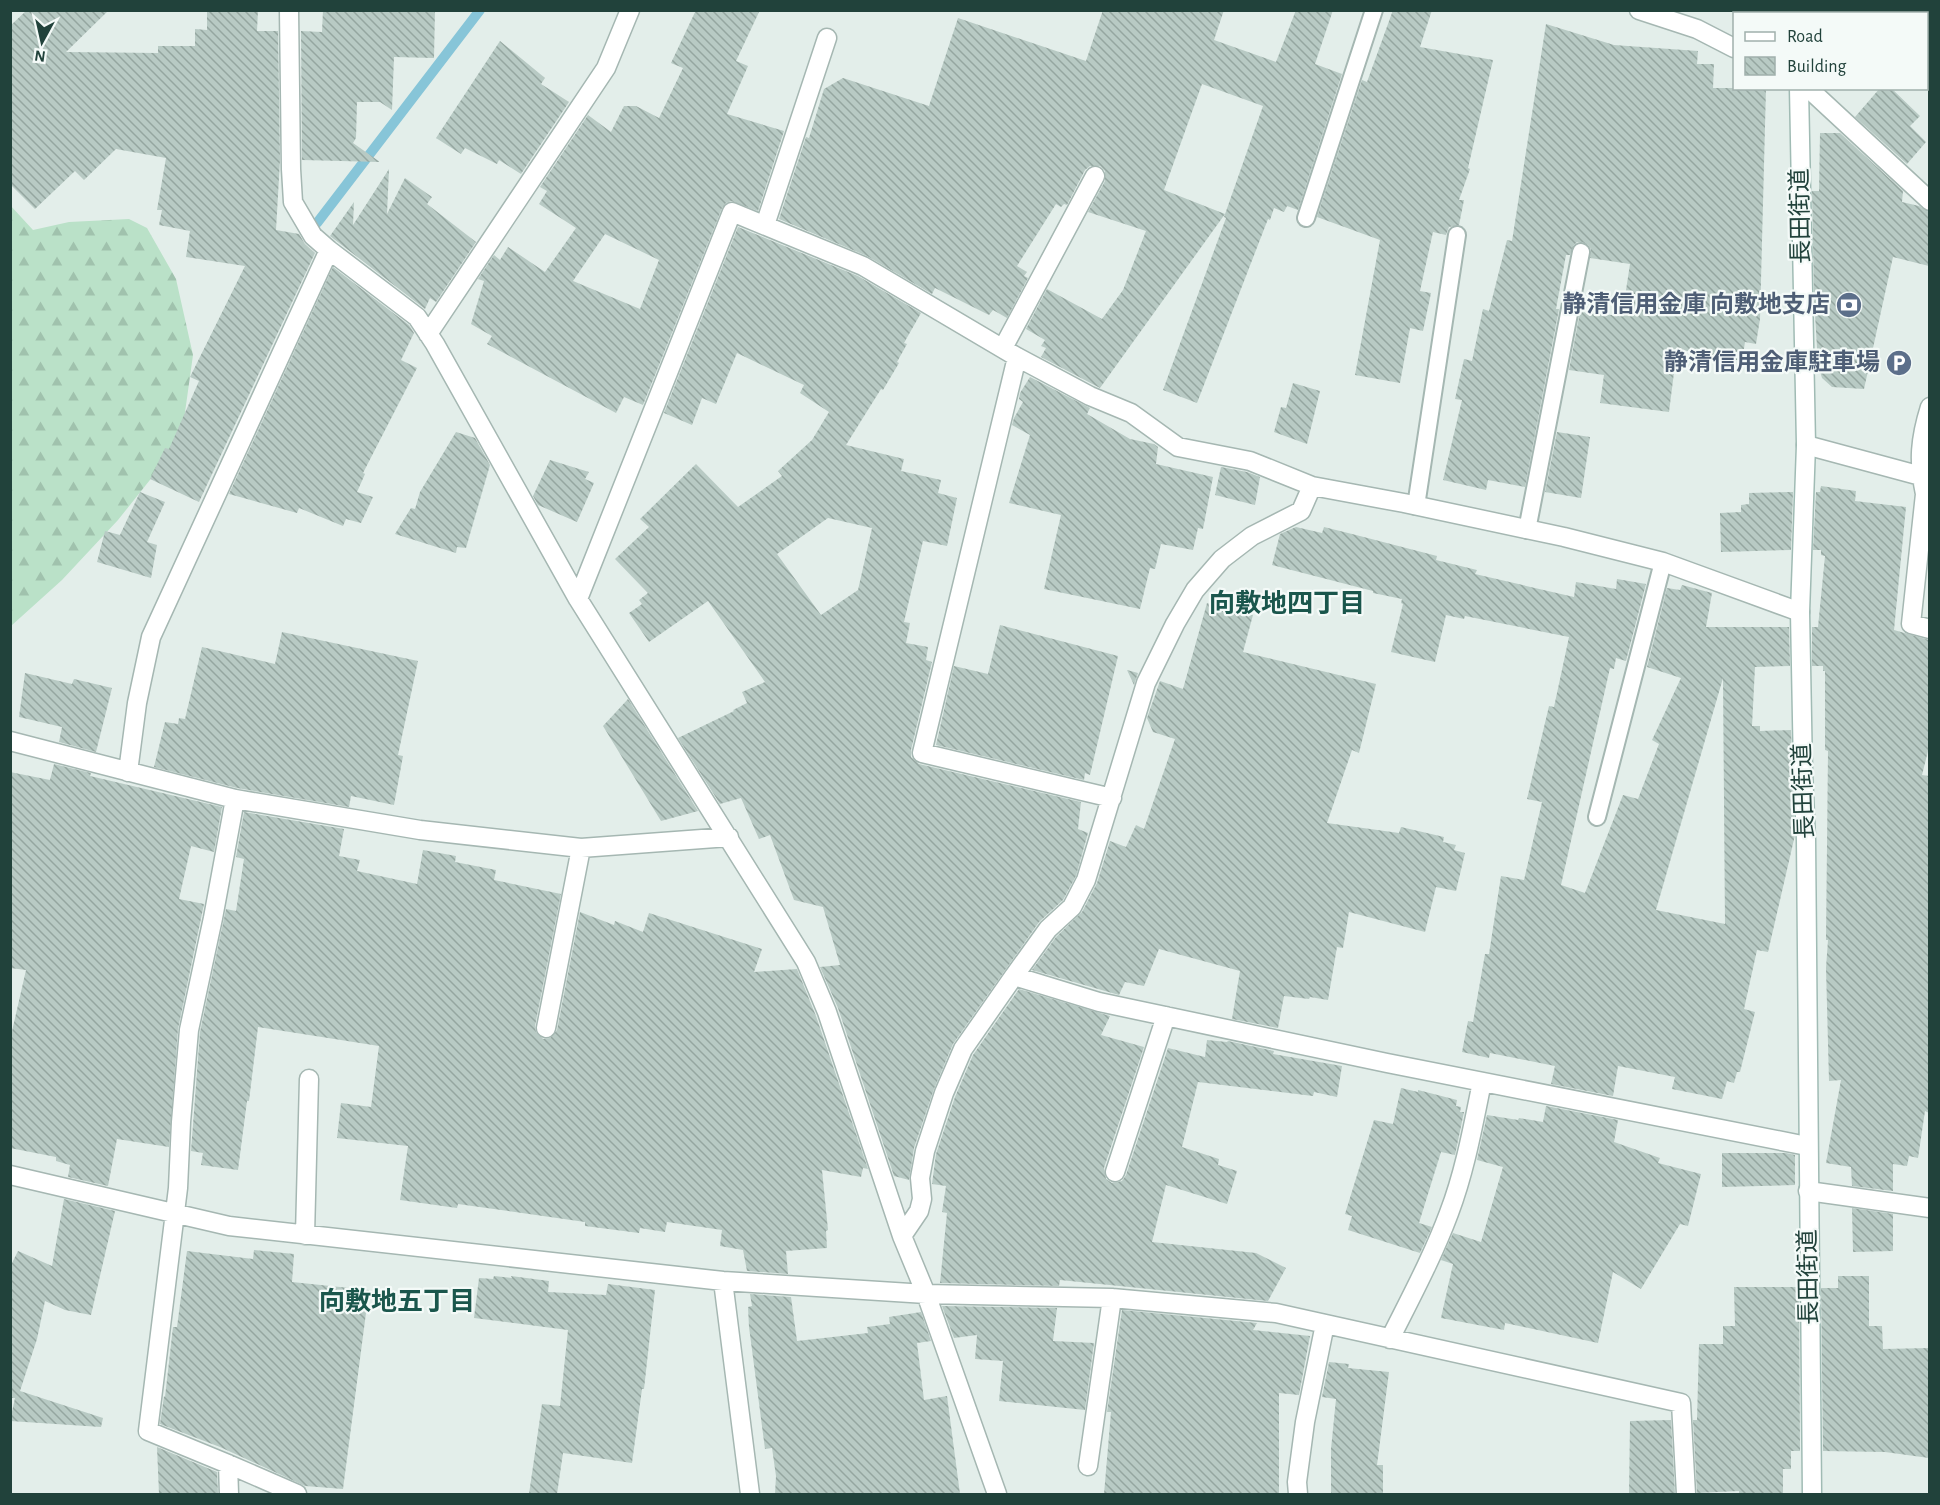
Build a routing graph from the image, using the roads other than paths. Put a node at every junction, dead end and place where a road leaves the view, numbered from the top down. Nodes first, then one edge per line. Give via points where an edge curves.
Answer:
1 (289, 10) edge
2 (630, 10) edge
3 (1374, 10) edge
4 (1639, 10) edge
5 (827, 38) dead end
6 (1733, 47) edge
7 (1799, 90) edge
8 (1810, 90) edge
9 (1095, 176) dead end
10 (1929, 200) edge
11 (1306, 218) dead end
12 (765, 225) junction
13 (1457, 235) dead end
14 (329, 250) junction
15 (1581, 252) dead end
16 (428, 333) junction
17 (1010, 352) junction
18 (1929, 407) edge
19 (1806, 445) junction
20 (1921, 476) junction
21 (1312, 486) junction
22 (1416, 506) junction
23 (1527, 530) junction
24 (1663, 562) junction
25 (579, 599) junction
26 (1800, 612) junction
27 (1929, 629) edge
28 (10, 741) edge
29 (128, 772) junction
30 (1112, 798) junction
31 (235, 799) junction
32 (1597, 817) dead end
33 (729, 837) junction
34 (581, 848) junction
35 (1014, 976) junction
36 (1166, 1016) junction
37 (546, 1029) dead end
38 (309, 1079) dead end
39 (1482, 1082) junction
40 (1808, 1146) junction
41 (1115, 1172) dead end
42 (10, 1175) edge
43 (1808, 1191) junction
44 (1929, 1207) edge
45 (175, 1213) junction
46 (305, 1234) junction
47 (902, 1236) junction
48 (723, 1281) junction
49 (926, 1294) junction
50 (1112, 1298) junction
51 (1325, 1324) junction
52 (1390, 1339) junction
53 (228, 1464) junction
54 (1088, 1466) dead end
55 (230, 1494) edge
56 (297, 1494) edge
57 (750, 1494) edge
58 (997, 1494) edge
59 (1298, 1494) edge
60 (1686, 1494) edge
61 (1812, 1494) edge

1 - 14 street via 293,202 313,236
2 - 16 street via 606,68
3 - 11 lane
4 - 6 street via 1697,29
5 - 12 street
7 - 19 street, 長田街道
8 - 10 street
9 - 17 street
12 - 17 street via 863,266
12 - 25 street via 732,212
13 - 22 lane
14 - 16 street via 417,317
14 - 29 street via 151,637
15 - 23 lane
16 - 25 street
17 - 21 street via 1090,396 1131,413 1178,447 1250,461
17 - 30 street via 922,753
18 - 20 street via 1919,452
19 - 20 street
19 - 26 street, 長田街道
20 - 27 street via 1925,494 1911,624
21 - 22 street
21 - 30 street via 1301,511 1252,536 1222,559 1195,590 1146,682
22 - 23 street
23 - 24 street
24 - 26 street
24 - 32 lane
25 - 33 street
26 - 40 street, 長田街道
28 - 29 street
29 - 31 street
30 - 35 street via 1086,880 1072,907 1048,929
31 - 34 street via 420,830
31 - 45 street via 189,1030
33 - 34 street
33 - 47 street via 806,962 827,1012
34 - 37 street
35 - 36 street via 1099,1002
35 - 47 street via 963,1049 951,1076 925,1151 919,1211
36 - 39 street
36 - 41 street
38 - 46 street
39 - 40 street
39 - 52 street via 1450,1211
40 - 43 street, 長田街道
42 - 45 street
43 - 44 street
43 - 61 street, 長田街道
45 - 46 street via 229,1226
45 - 53 street via 148,1431
46 - 48 street
47 - 49 street
48 - 49 street
48 - 57 street
49 - 50 street
49 - 58 street
50 - 51 street via 1276,1313
50 - 54 street
51 - 52 street
51 - 59 street via 1305,1422
52 - 60 street via 1681,1403
53 - 55 street
53 - 56 street

